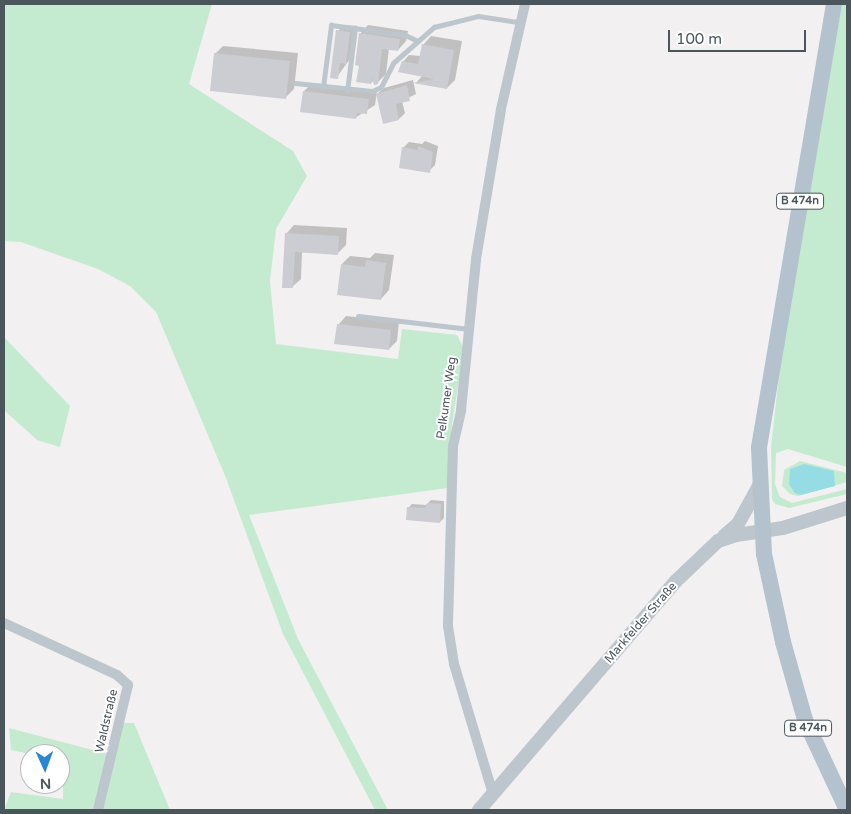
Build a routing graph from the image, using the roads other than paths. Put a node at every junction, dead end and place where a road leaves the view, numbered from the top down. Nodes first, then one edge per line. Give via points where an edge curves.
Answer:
1 (525, 4) edge
2 (834, 4) edge
3 (518, 22) junction
4 (355, 28) junction
5 (418, 41) junction
6 (295, 83) dead end
7 (323, 87) junction
8 (347, 90) junction
9 (358, 316) dead end
10 (469, 329) junction
11 (760, 484) junction
12 (847, 508) edge
13 (762, 531) junction
14 (718, 541) junction
15 (4, 623) edge
16 (493, 794) junction
17 (98, 810) edge
18 (479, 810) edge
19 (847, 810) edge

1 - 3 street, Pelkumer Weg
2 - 11 main road, B 474n via 766,397
3 - 5 lane via 478,16 450,20 434,27
3 - 10 street, Pelkumer Weg via 482,222
4 - 5 lane via 410,36
4 - 7 lane via 331,25
4 - 8 lane
5 - 8 lane via 393,63 380,88
6 - 7 lane
7 - 8 lane
9 - 10 lane
10 - 16 street, Pelkumer Weg via 461,410 453,446 448,625 454,664
11 - 13 main road, B 474n
11 - 14 street, Markfelder Straße via 738,524
12 - 13 street via 802,523
13 - 14 street
13 - 19 main road, B 474n via 783,642 805,720
14 - 16 street, Markfelder Straße via 676,581
15 - 17 street, Waldstraße via 117,675 128,685
16 - 18 street, Markfelder Straße

